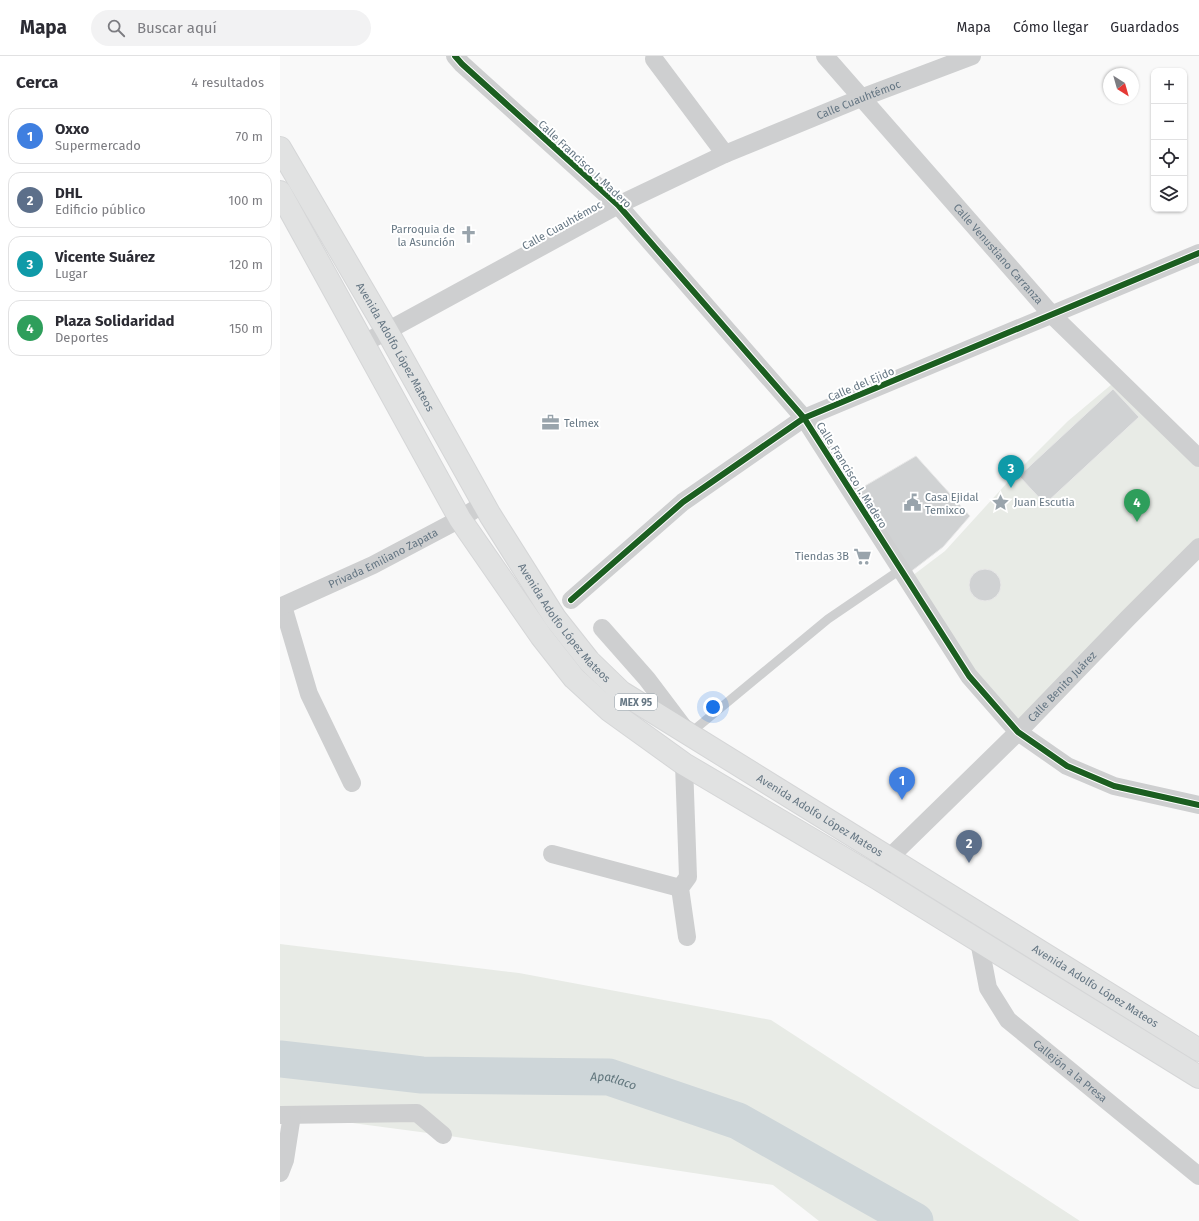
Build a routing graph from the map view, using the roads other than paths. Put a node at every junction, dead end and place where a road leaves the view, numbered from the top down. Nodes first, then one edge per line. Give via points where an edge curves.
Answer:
1 (455, 56) edge
2 (825, 56) edge
3 (972, 56) edge
4 (654, 59) dead end
5 (861, 98) junction
6 (280, 148) edge
7 (725, 154) junction
8 (283, 205) edge
9 (618, 205) junction
10 (1199, 253) edge
11 (1052, 315) junction
12 (387, 331) junction
13 (362, 344) junction
14 (804, 418) junction
15 (1199, 458) edge
16 (483, 504) junction
17 (460, 519) junction
18 (1199, 547) edge
19 (900, 570) junction
20 (571, 600) dead end
21 (281, 607) edge
22 (602, 628) dead end
23 (1018, 732) junction
24 (689, 734) junction
25 (684, 764) junction
26 (352, 783) dead end
27 (1199, 805) edge
28 (552, 854) dead end
29 (889, 858) junction
30 (877, 878) junction
31 (680, 888) junction
32 (687, 937) dead end
33 (979, 940) junction
34 (1199, 1050) edge
35 (1199, 1077) edge
36 (286, 1115) edge
37 (443, 1135) dead end
38 (280, 1172) edge
39 (1199, 1176) edge

1 - 9 street, Calle Francisco I. Madero
2 - 5 street, Calle Venustiano Carranza
3 - 5 street, Calle Cuauhtémoc
4 - 7 street
5 - 7 street, Calle Cuauhtémoc
5 - 11 street, Calle Venustiano Carranza
6 - 12 main road, Avenida Adolfo López Mateos / MEX 95
7 - 9 street, Calle Cuauhtémoc
8 - 13 main road, Avenida Adolfo López Mateos / MEX 95
9 - 12 street, Calle Cuauhtémoc
9 - 14 street, Calle Francisco I. Madero
10 - 11 street, Calle del Ejido
11 - 14 street, Calle del Ejido
11 - 15 street, Calle Venustiano Carranza
12 - 13 street, Calle Cuauhtémoc
12 - 16 main road, Avenida Adolfo López Mateos / MEX 95
13 - 17 main road, Avenida Adolfo López Mateos / MEX 95
14 - 19 street, Calle Francisco I. Madero
14 - 20 street, Calle del Ejido via 683,502
16 - 17 street, Privada Emiliano Zapata
16 - 24 main road, Avenida Adolfo López Mateos / MEX 95 via 555,618 589,662 621,692
17 - 21 street, Privada Emiliano Zapata via 374,565
17 - 25 main road, Avenida Adolfo López Mateos / MEX 95 via 541,636 574,678 609,710
18 - 23 street, Calle Benito Juárez
19 - 23 street, Calle Francisco I. Madero via 969,676
19 - 24 lane via 828,619
21 - 26 street via 309,694
22 - 24 street via 647,679
23 - 27 street, Calle Francisco I. Madero via 1067,766 1114,786
23 - 29 street, Calle Benito Juárez
24 - 29 main road, Avenida Adolfo López Mateos / MEX 95
25 - 30 main road, Avenida Adolfo López Mateos / MEX 95
25 - 31 street via 688,877
28 - 31 street
29 - 30 street, Calle Benito Juárez
29 - 34 main road, Avenida Adolfo López Mateos / MEX 95
30 - 33 main road, Avenida Adolfo López Mateos / MEX 95
31 - 32 street
33 - 35 main road, Avenida Adolfo López Mateos / MEX 95
33 - 39 street, Callejón a la Presa via 988,988 1008,1020
36 - 37 street via 417,1113
36 - 38 street via 285,1160

